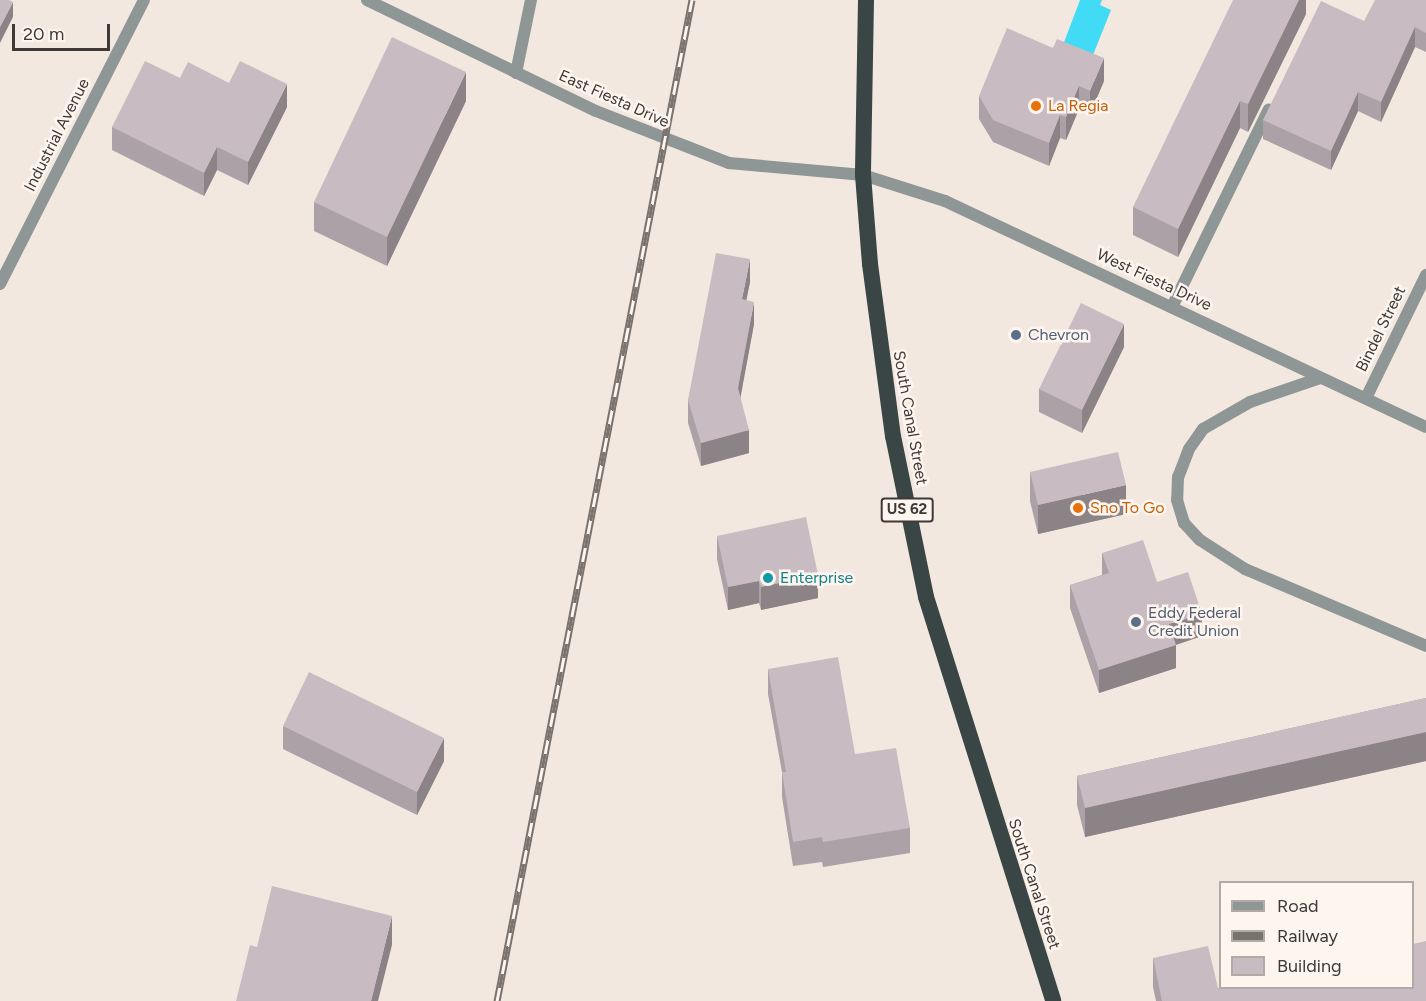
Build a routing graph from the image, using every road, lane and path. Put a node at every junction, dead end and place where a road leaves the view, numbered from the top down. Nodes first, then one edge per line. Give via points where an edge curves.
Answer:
1 (144, 0) edge
2 (367, 0) edge
3 (531, 0) edge
4 (866, 0) edge
5 (516, 73) junction
6 (1274, 99) edge
7 (863, 175) junction
8 (1426, 274) edge
9 (0, 284) edge
10 (1173, 307) junction
11 (1320, 378) junction
12 (1366, 398) junction
13 (1426, 427) edge
14 (1426, 646) edge
15 (1053, 1001) edge

1 - 9 street, Industrial Avenue
2 - 5 street, East Fiesta Drive
3 - 5 street
4 - 7 highway, South Canal Street / US 62
5 - 7 street, East Fiesta Drive via 596,111 729,163
6 - 10 street
7 - 10 street, West Fiesta Drive via 945,201
7 - 15 highway, South Canal Street / US 62 via 878,340 926,597
8 - 12 street, Bindel Street
10 - 11 street, West Fiesta Drive
11 - 12 street, West Fiesta Drive
11 - 14 street via 1250,402 1203,429 1189,449 1178,477 1177,500 1184,523 1200,540 1245,569
12 - 13 street, West Fiesta Drive

